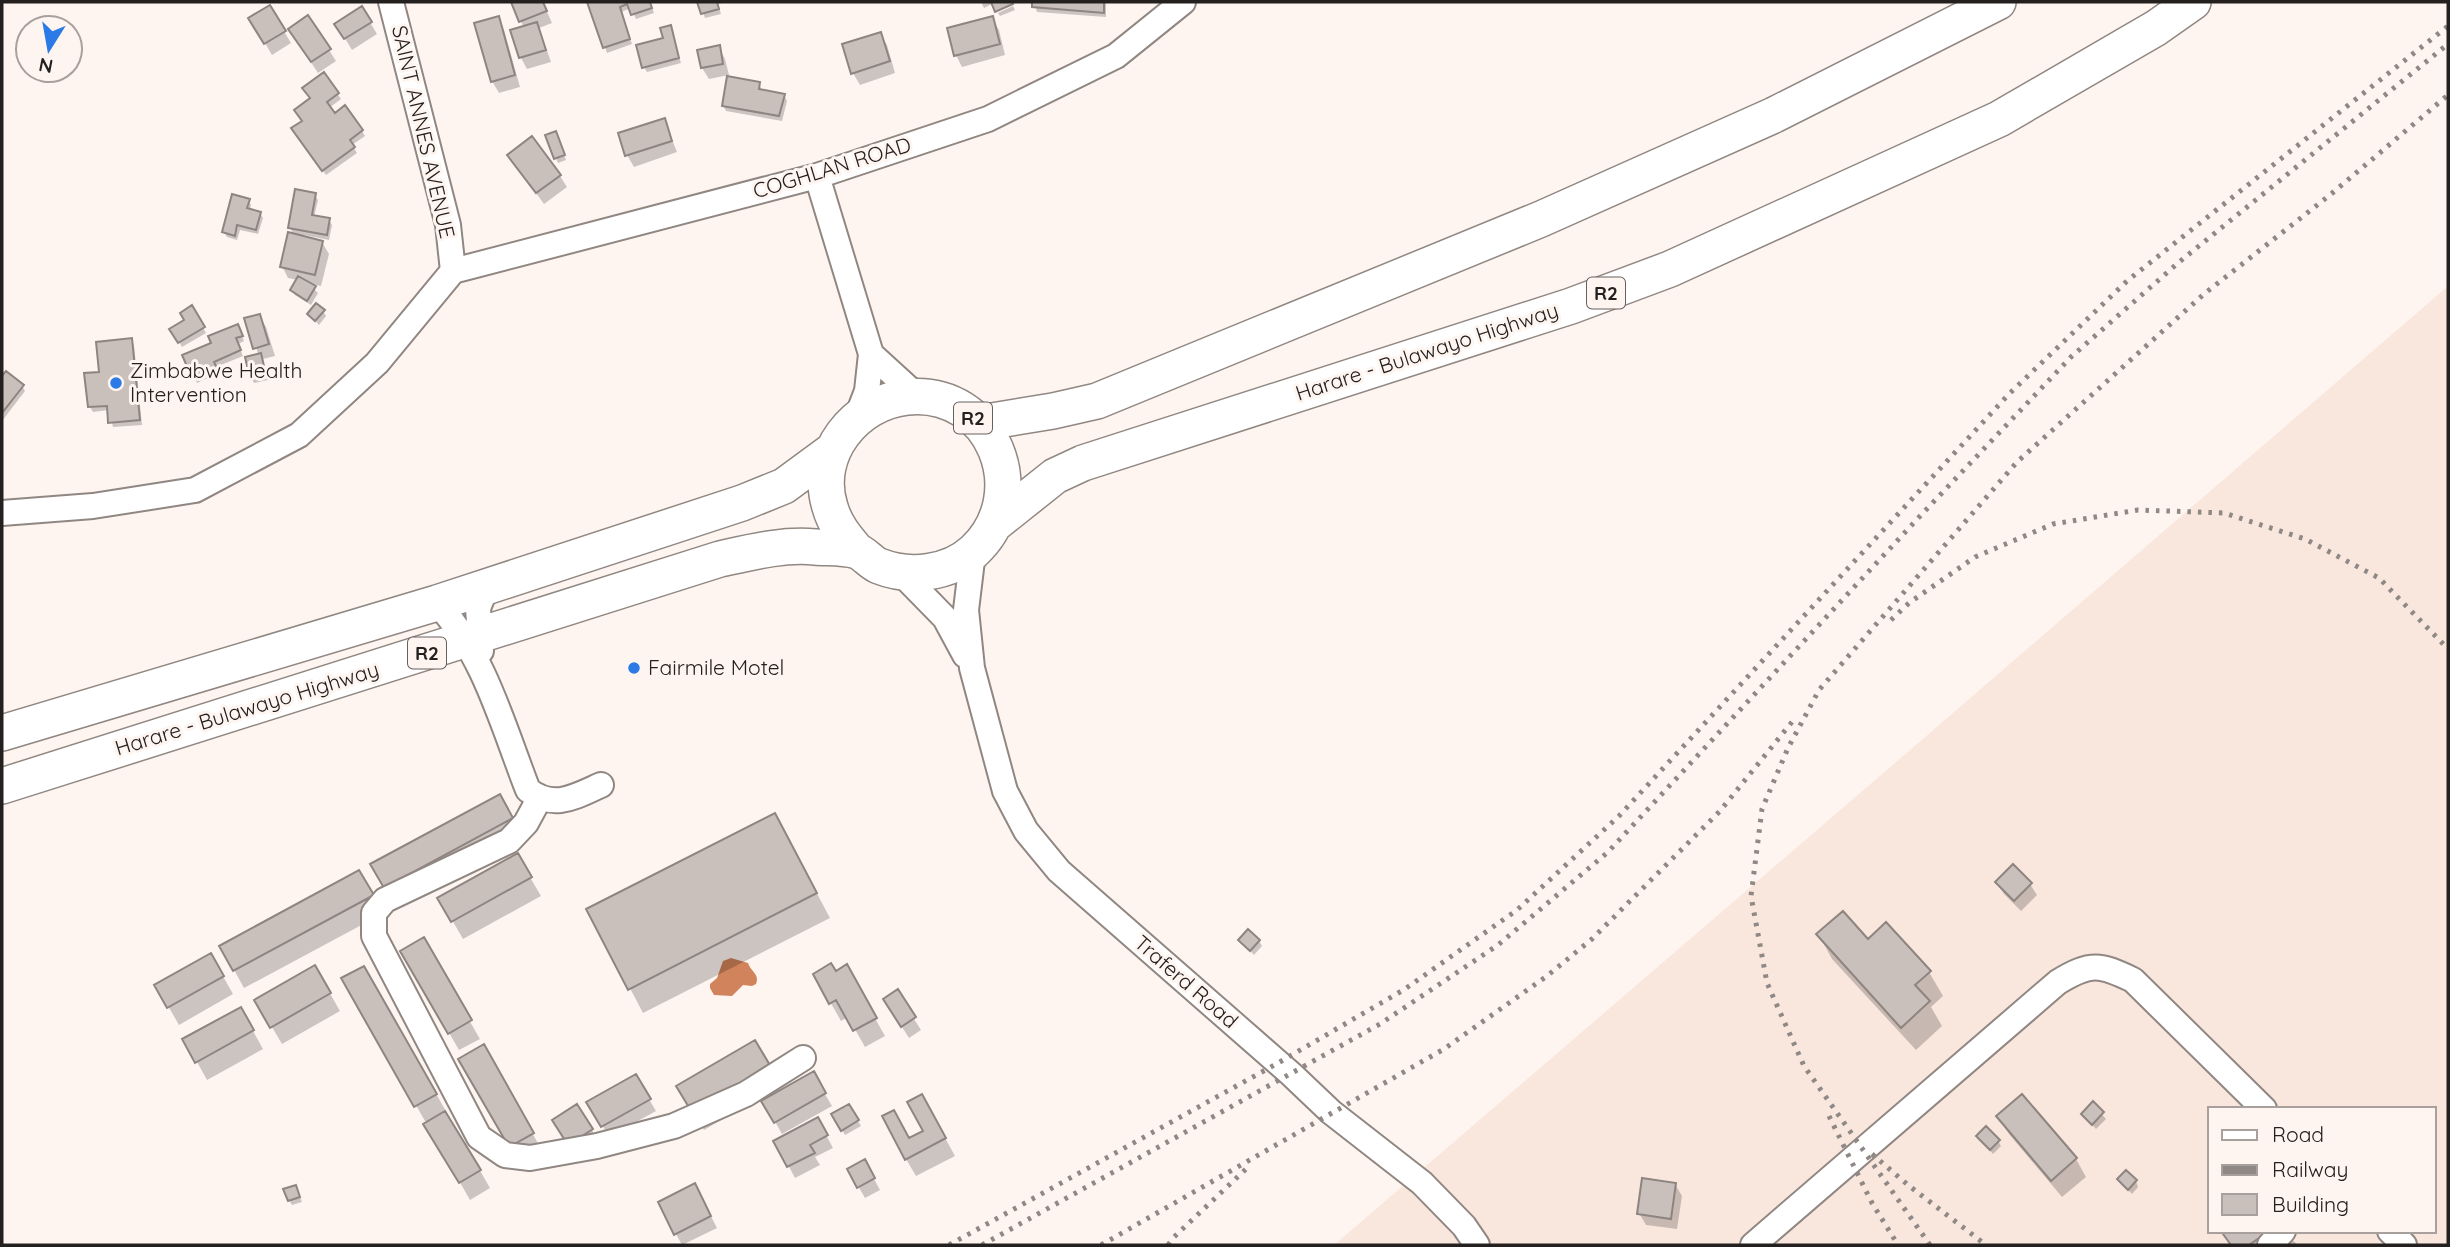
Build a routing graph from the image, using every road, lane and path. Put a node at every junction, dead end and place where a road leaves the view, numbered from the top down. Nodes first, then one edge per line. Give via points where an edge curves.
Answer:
1 (392, 2) edge
2 (1183, 2) edge
3 (1998, 2) edge
4 (2193, 2) edge
5 (817, 176) junction
6 (453, 271) junction
7 (871, 354) junction
8 (917, 396) junction
9 (857, 417) junction
10 (980, 423) junction
11 (833, 450) junction
12 (2, 513) edge
13 (996, 523) junction
14 (857, 551) junction
15 (974, 552) junction
16 (900, 572) junction
17 (486, 586) junction
18 (437, 603) junction
19 (475, 648) junction
20 (972, 668) junction
21 (2, 733) edge
22 (601, 785) dead end
23 (2, 786) edge
24 (539, 799) junction
25 (803, 1059) dead end
26 (2262, 1107) edge
27 (1477, 1245) edge
28 (1753, 1245) edge

1 - 6 street, SAINT ANNES AVENUE via 448,225
2 - 5 street, COGHLAN ROAD via 1116,57 988,120
3 - 10 highway, R2 via 1774,115 1541,219 1097,401
4 - 13 highway, Harare - Bulawayo Highway / R2 via 1999,118 1670,269 1571,306 1083,463 1055,476
5 - 6 street, COGHLAN ROAD
5 - 7 street
6 - 12 street via 377,363 288,441 195,490 93,506
7 - 8 street
7 - 9 street via 867,391
8 - 9 highway, Harare - Bulawayo Highway / R2 via 875,405
8 - 10 highway, Harare - Bulawayo Highway / R2 via 940,399
9 - 11 highway, Harare - Bulawayo Highway / R2
10 - 13 highway, Harare - Bulawayo Highway / R2 via 995,446 1003,471
11 - 14 highway, Harare - Bulawayo Highway / R2 via 826,477 829,504 839,530
11 - 17 highway, Harare - Bulawayo Highway / R2 via 784,486 742,503
13 - 15 highway, Harare - Bulawayo Highway / R2
14 - 16 highway, Harare - Bulawayo Highway / R2 via 877,566
14 - 19 highway, Harare - Bulawayo Highway / R2 via 772,548 720,559
15 - 16 highway, Harare - Bulawayo Highway / R2 via 951,566
15 - 20 street, Traferd Road via 965,610
16 - 20 street, Traferd Road via 945,618
17 - 18 highway, Harare - Bulawayo Highway / R2
17 - 19 street via 478,608
18 - 19 street
18 - 21 highway, Harare - Bulawayo Highway / R2
19 - 23 highway, Harare - Bulawayo Highway / R2
19 - 24 street via 528,790
20 - 27 street, Traferd Road via 1005,791 1026,831 1059,871 1331,1112 1422,1183
22 - 24 street via 558,802
24 - 25 street via 509,841 384,900 374,914 374,936 479,1137 505,1155 530,1158 597,1146 674,1126 746,1094
26 - 28 street via 2133,981 2106,967 2080,969 2058,982

